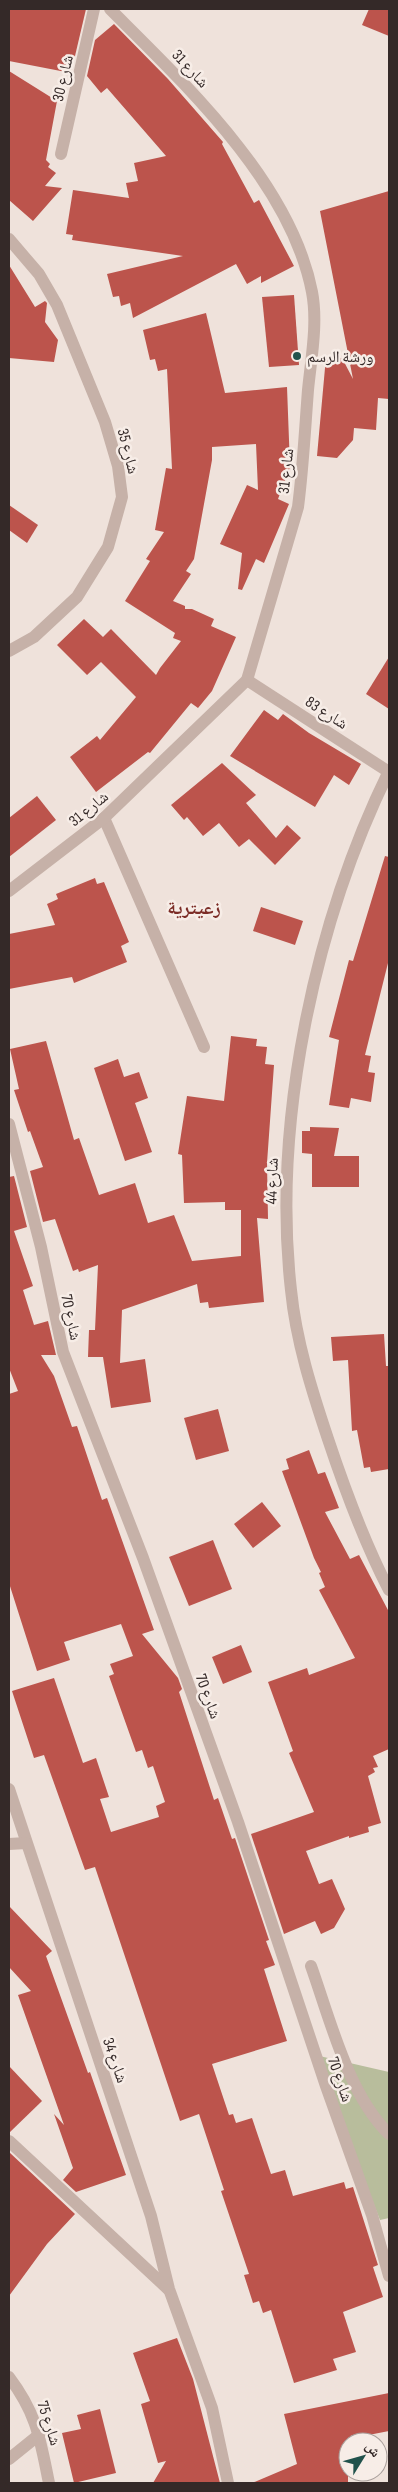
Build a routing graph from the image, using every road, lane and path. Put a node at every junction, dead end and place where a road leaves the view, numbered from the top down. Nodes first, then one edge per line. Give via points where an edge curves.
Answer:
1 (94, 9) edge
2 (110, 9) edge
3 (61, 154) dead end
4 (9, 239) edge
5 (9, 652) edge
6 (247, 680) junction
7 (389, 771) edge
8 (104, 818) junction
9 (9, 891) edge
10 (204, 1047) dead end
11 (9, 1124) edge
12 (389, 1590) edge
13 (9, 1789) edge
14 (26, 1843) junction
15 (9, 1844) edge
16 (311, 1966) dead end
17 (389, 2134) edge
18 (9, 2141) edge
19 (389, 2276) edge
20 (169, 2289) junction
21 (9, 2377) edge
22 (40, 2434) junction
23 (9, 2459) edge
24 (49, 2483) edge
25 (228, 2483) edge

1 - 3 street, شارع 30
2 - 6 street, شارع 31 via 180,78 240,147 292,229 312,293 313,340 298,507
4 - 5 street, شارع 35 via 39,274 57,305 105,422 118,466 122,497 108,547 76,597 34,637
6 - 7 street, شارع 83
6 - 8 street, شارع 31
7 - 12 street, شارع 44 via 351,860 321,956 300,1053 288,1152 286,1202 291,1291 307,1376 344,1486
8 - 9 street, شارع 31
8 - 10 street
11 - 19 street, شارع 70 via 41,1247 63,1352 238,1822 372,2215
13 - 14 street, شارع 34
14 - 15 street
14 - 20 street, شارع 34 via 151,2216
16 - 17 street via 344,2060 366,2104
18 - 20 street, شارع 34
20 - 25 street, شارع 34 via 212,2408
21 - 22 street, شارع 75 via 26,2400
22 - 23 street
22 - 24 street, شارع 75

